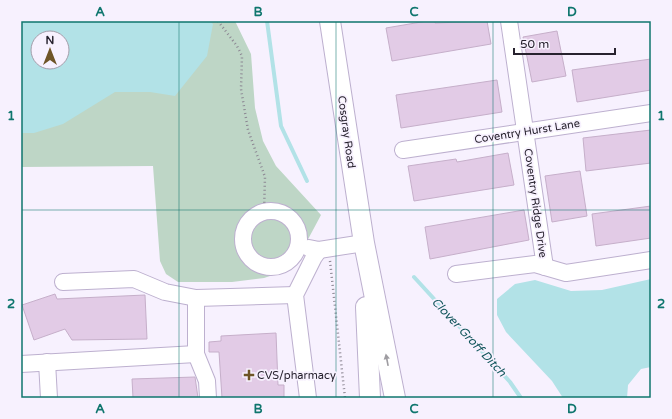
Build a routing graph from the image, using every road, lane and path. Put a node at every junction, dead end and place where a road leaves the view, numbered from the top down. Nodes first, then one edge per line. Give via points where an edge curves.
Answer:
1 (218, 21) edge
2 (330, 21) edge
3 (509, 21) edge
4 (651, 113) edge
5 (526, 132) junction
6 (403, 150) dead end
7 (264, 212) junction
8 (364, 243) junction
9 (298, 246) junction
10 (324, 250) junction
11 (651, 260) edge
12 (545, 267) junction
13 (456, 274) dead end
14 (63, 282) dead end
15 (295, 294) junction
16 (196, 298) junction
17 (196, 354) junction
18 (46, 362) junction
19 (21, 364) edge
20 (370, 397) edge
21 (49, 398) edge
22 (208, 398) edge
23 (308, 398) edge
24 (345, 398) edge
25 (395, 398) edge

1 - 7 path via 242,56 241,90 248,130 266,177
2 - 8 main road, Cosgray Road
3 - 5 street, Coventry Ridge Drive
4 - 5 street, Coventry Hurst Lane
5 - 6 street, Coventry Hurst Lane
5 - 12 street, Coventry Ridge Drive
7 - 9 street via 272,211 287,217 297,230
7 - 9 street via 254,217 243,233 244,247 251,259 260,265 278,266 290,258
8 - 10 street
8 - 20 main road, Cosgray Road
25 -> 8 main road, Cosgray Road
9 - 10 street
10 - 15 street via 314,257
10 - 24 path
11 - 12 street via 566,273
12 - 13 street via 535,264
14 - 16 street via 134,279 165,292
15 - 16 street
15 - 23 street
16 - 17 street
17 - 18 street
17 - 22 street via 207,381
18 - 19 street
18 - 21 street

